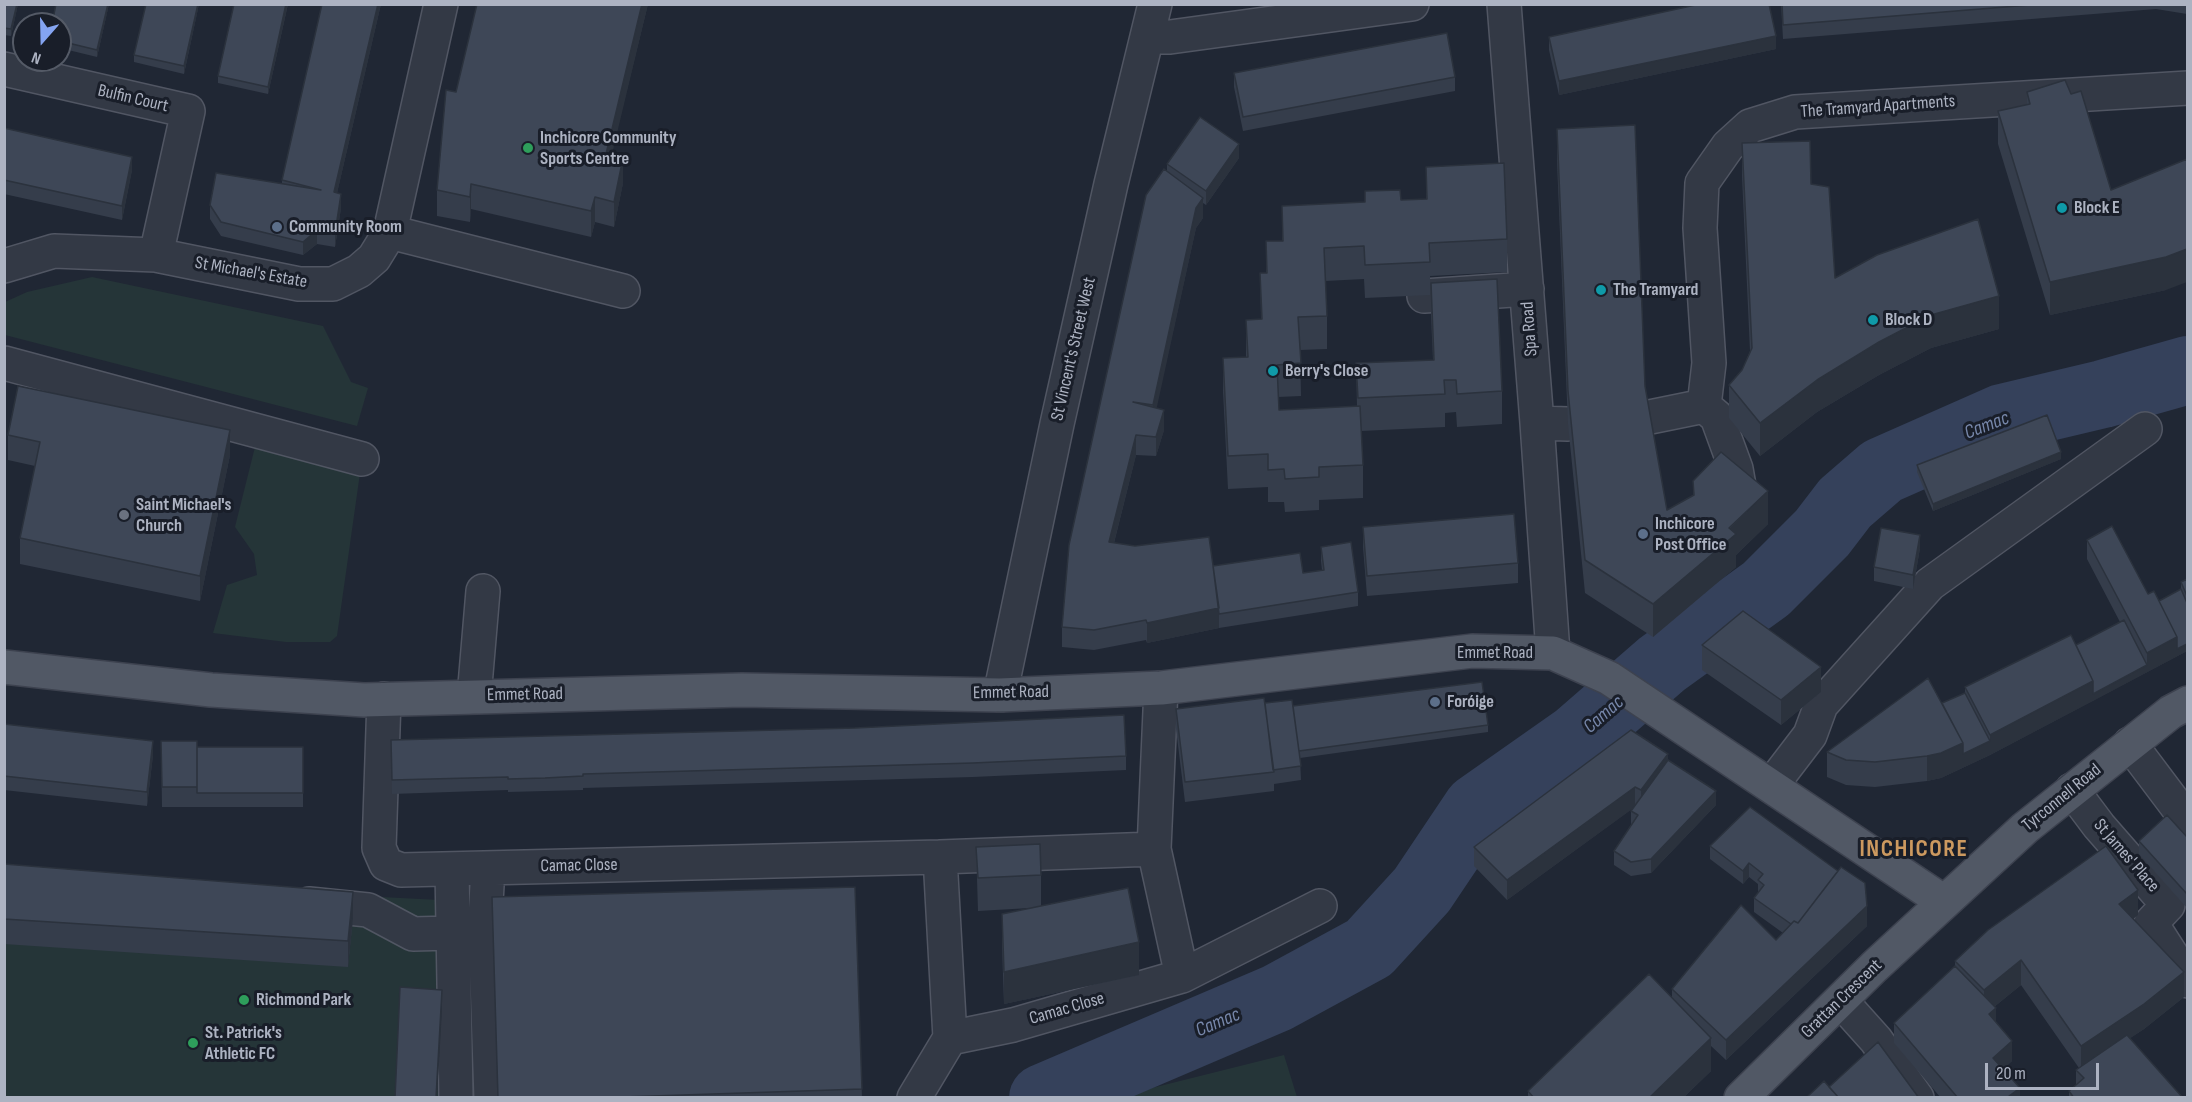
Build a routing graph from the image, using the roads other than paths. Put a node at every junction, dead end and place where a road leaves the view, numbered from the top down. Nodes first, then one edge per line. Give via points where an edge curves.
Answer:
1 (441, 4) edge
2 (1155, 4) edge
3 (1412, 4) edge
4 (1504, 4) edge
5 (1340, 9) edge
6 (1148, 36) junction
7 (4, 69) edge
8 (2187, 88) edge
9 (390, 232) junction
10 (156, 255) junction
11 (4, 266) edge
12 (1527, 289) junction
13 (624, 291) dead end
14 (1424, 296) edge
15 (4, 363) edge
16 (1742, 403) edge
17 (1704, 406) junction
18 (1645, 418) edge
19 (2145, 429) dead end
20 (363, 459) dead end
21 (1739, 486) edge
22 (483, 591) dead end
23 (1553, 653) junction
24 (4, 667) edge
25 (1161, 688) junction
26 (1000, 694) junction
27 (474, 696) junction
28 (384, 699) junction
29 (2187, 703) edge
30 (2130, 744) junction
31 (1771, 786) junction
32 (2072, 790) junction
33 (2187, 821) edge
34 (1154, 849) junction
35 (940, 857) junction
36 (488, 868) junction
37 (452, 869) junction
38 (279, 900) edge
39 (1944, 902) junction
40 (1320, 906) dead end
41 (452, 933) junction
42 (1182, 976) junction
43 (2187, 981) edge
44 (1841, 1001) junction
45 (950, 1038) junction
46 (456, 1098) edge
47 (491, 1098) edge
48 (914, 1098) edge
49 (1741, 1098) edge
50 (1917, 1098) edge

1 - 9 street, St Michael's Estate
2 - 6 street, St Vincent's Street West
3 - 5 street
4 - 12 street, Spa Road
5 - 6 street via 1170,37
6 - 26 street, St Vincent's Street West via 1110,184
7 - 10 street, Bulfin Court via 188,111
8 - 17 street, The Tramyard Apartments via 1795,112 1750,126 1728,146 1702,183 1700,228 1709,363
9 - 10 street, St Michael's Estate via 374,258 333,284 299,284
9 - 13 street
10 - 11 street, St Michael's Estate via 54,251
12 - 14 street
12 - 23 street, Spa Road via 1553,424
15 - 20 street
16 - 17 street
17 - 18 street
17 - 21 street via 1717,417
19 - 31 street via 1930,584 1821,705 1810,735
22 - 27 street
23 - 25 main road, Emmet Road via 1472,651
23 - 31 main road, Emmet Road via 1609,678
24 - 28 main road, Emmet Road via 211,690
25 - 26 main road, Emmet Road
25 - 34 street
26 - 27 main road, Emmet Road via 742,690
27 - 28 main road, Emmet Road
28 - 37 street, Camac Close via 379,848 386,864 401,870
29 - 30 main road, Tyrconnell Road
30 - 32 main road, Tyrconnell Road
30 - 33 street
31 - 39 main road, Emmet Road
32 - 39 main road, Tyrconnell Road
32 - 43 street, St James' Place via 2168,904 2151,923
34 - 35 street, Camac Close
34 - 42 street
35 - 36 street, Camac Close
35 - 45 street
36 - 37 street, Camac Close
36 - 47 street via 485,920
37 - 41 street
38 - 41 street via 368,910 413,934
39 - 44 main road, Grattan Crescent
40 - 42 street, Camac Close
41 - 46 street
42 - 45 street, Camac Close via 1013,1025
44 - 49 main road, Grattan Crescent
44 - 50 street via 1876,1040
45 - 48 street

